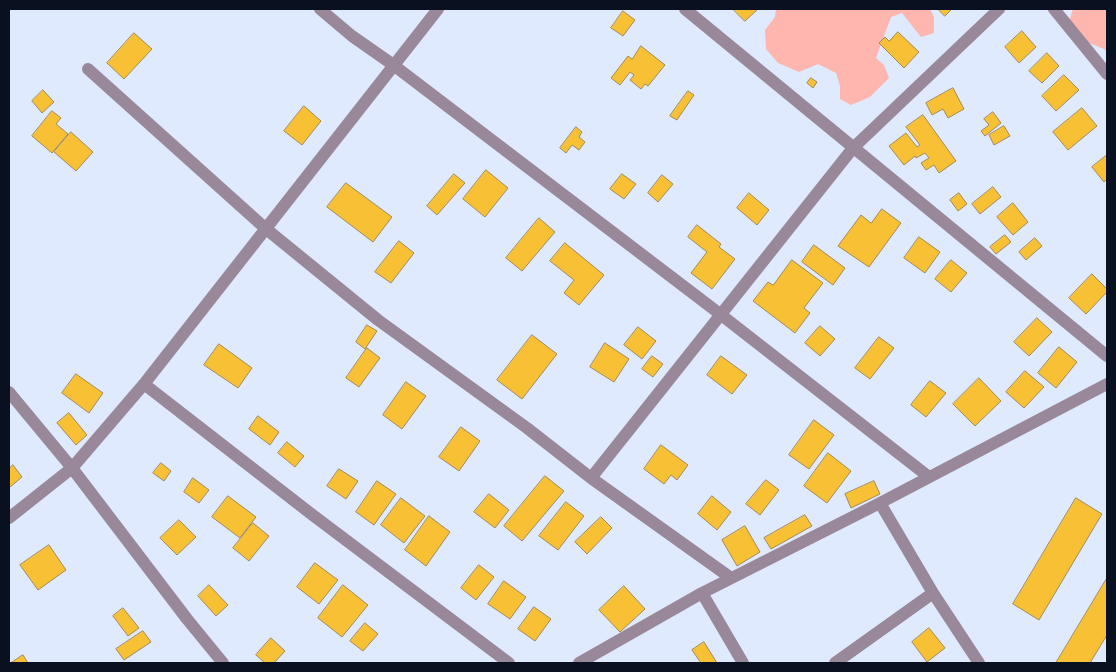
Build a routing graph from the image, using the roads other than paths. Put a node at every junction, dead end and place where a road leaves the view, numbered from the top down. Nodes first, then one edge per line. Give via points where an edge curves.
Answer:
1 (320, 9) edge
2 (438, 9) edge
3 (686, 9) edge
4 (999, 9) edge
5 (1054, 9) edge
6 (392, 64) junction
7 (88, 69) dead end
8 (1107, 74) edge
9 (853, 148) junction
10 (266, 228) junction
11 (720, 314) junction
12 (1107, 356) edge
13 (144, 384) junction
14 (1107, 384) edge
15 (9, 392) edge
16 (72, 468) junction
17 (930, 477) junction
18 (591, 478) junction
19 (880, 503) junction
20 (9, 518) edge
21 (731, 578) junction
22 (702, 593) junction
23 (933, 593) junction
24 (224, 663) edge
25 (509, 663) edge
26 (579, 663) edge
27 (743, 663) edge
28 (835, 663) edge
29 (979, 663) edge

1 - 6 street
2 - 6 street
3 - 9 street
4 - 9 street
5 - 8 street
6 - 10 street
6 - 11 street
7 - 10 street
9 - 11 street
9 - 12 street
10 - 13 street
10 - 18 street via 378,320
11 - 17 street
11 - 18 street
13 - 16 street
13 - 25 street
14 - 17 street
15 - 16 street
16 - 20 street
16 - 24 street
17 - 19 street
18 - 21 street
19 - 21 street
19 - 23 street
21 - 22 street
22 - 26 street
22 - 27 street
23 - 28 street
23 - 29 street

